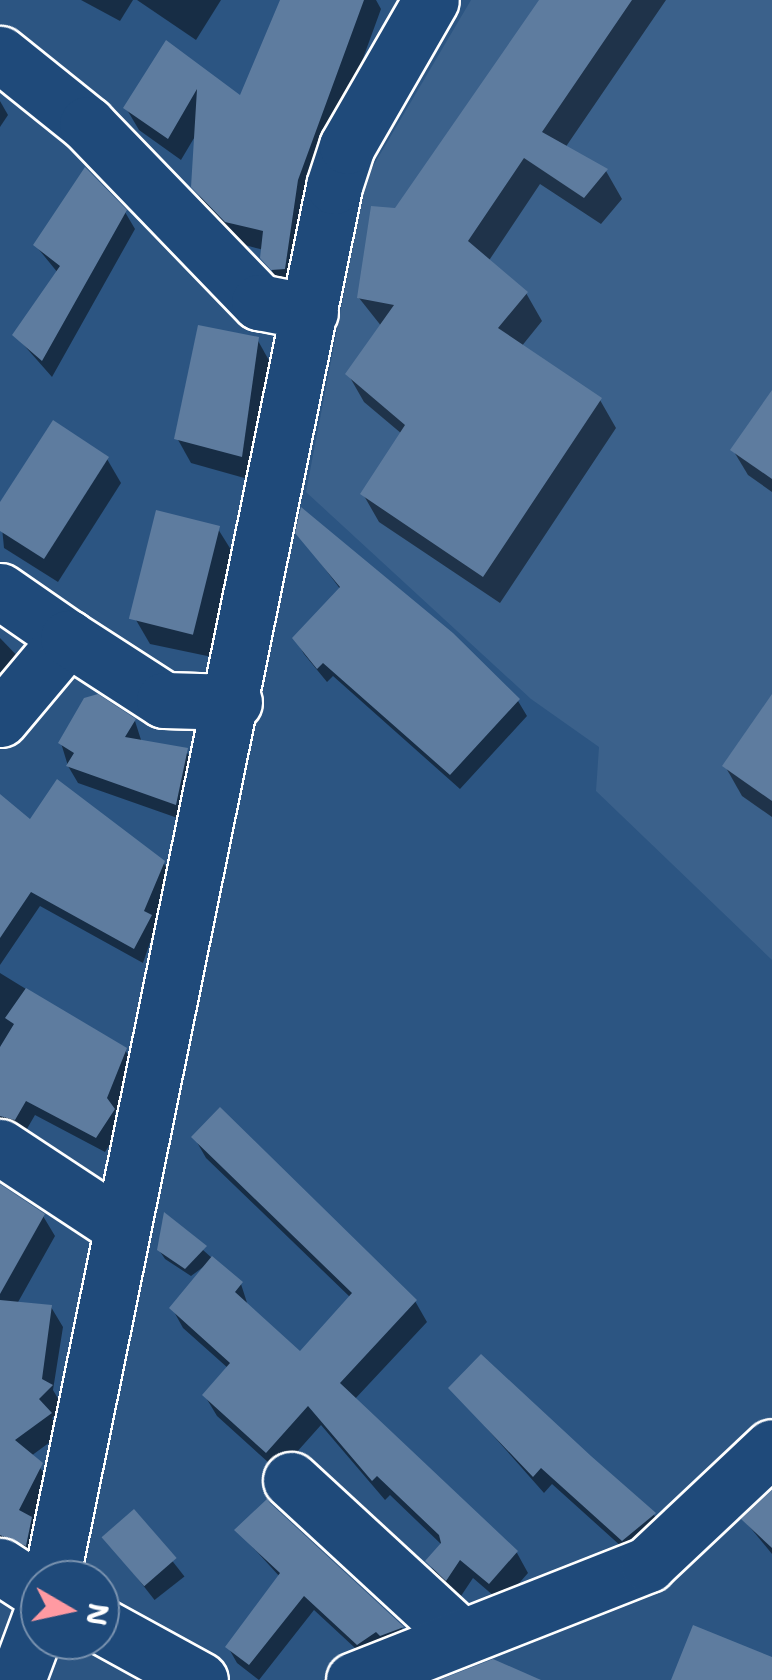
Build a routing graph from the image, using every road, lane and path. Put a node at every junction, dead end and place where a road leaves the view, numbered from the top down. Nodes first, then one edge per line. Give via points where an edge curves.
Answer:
1 (431, 0) edge
2 (0, 54) edge
3 (310, 312) junction
4 (0, 591) edge
5 (68, 638) junction
6 (234, 702) junction
7 (0, 719) edge
8 (0, 1147) edge
9 (120, 1226) junction
10 (766, 1465) edge
11 (291, 1480) dead end
12 (55, 1560) edge
13 (120, 1637) edge
14 (461, 1637) junction
15 (200, 1680) edge
16 (354, 1680) edge

1 - 3 street via 346,146
2 - 3 street via 87,124 260,302
3 - 6 street
4 - 5 street
5 - 6 street via 164,700
5 - 7 street
6 - 9 street
8 - 9 street
9 - 12 street
10 - 14 street via 648,1564
11 - 14 street
13 - 15 street
14 - 16 street

